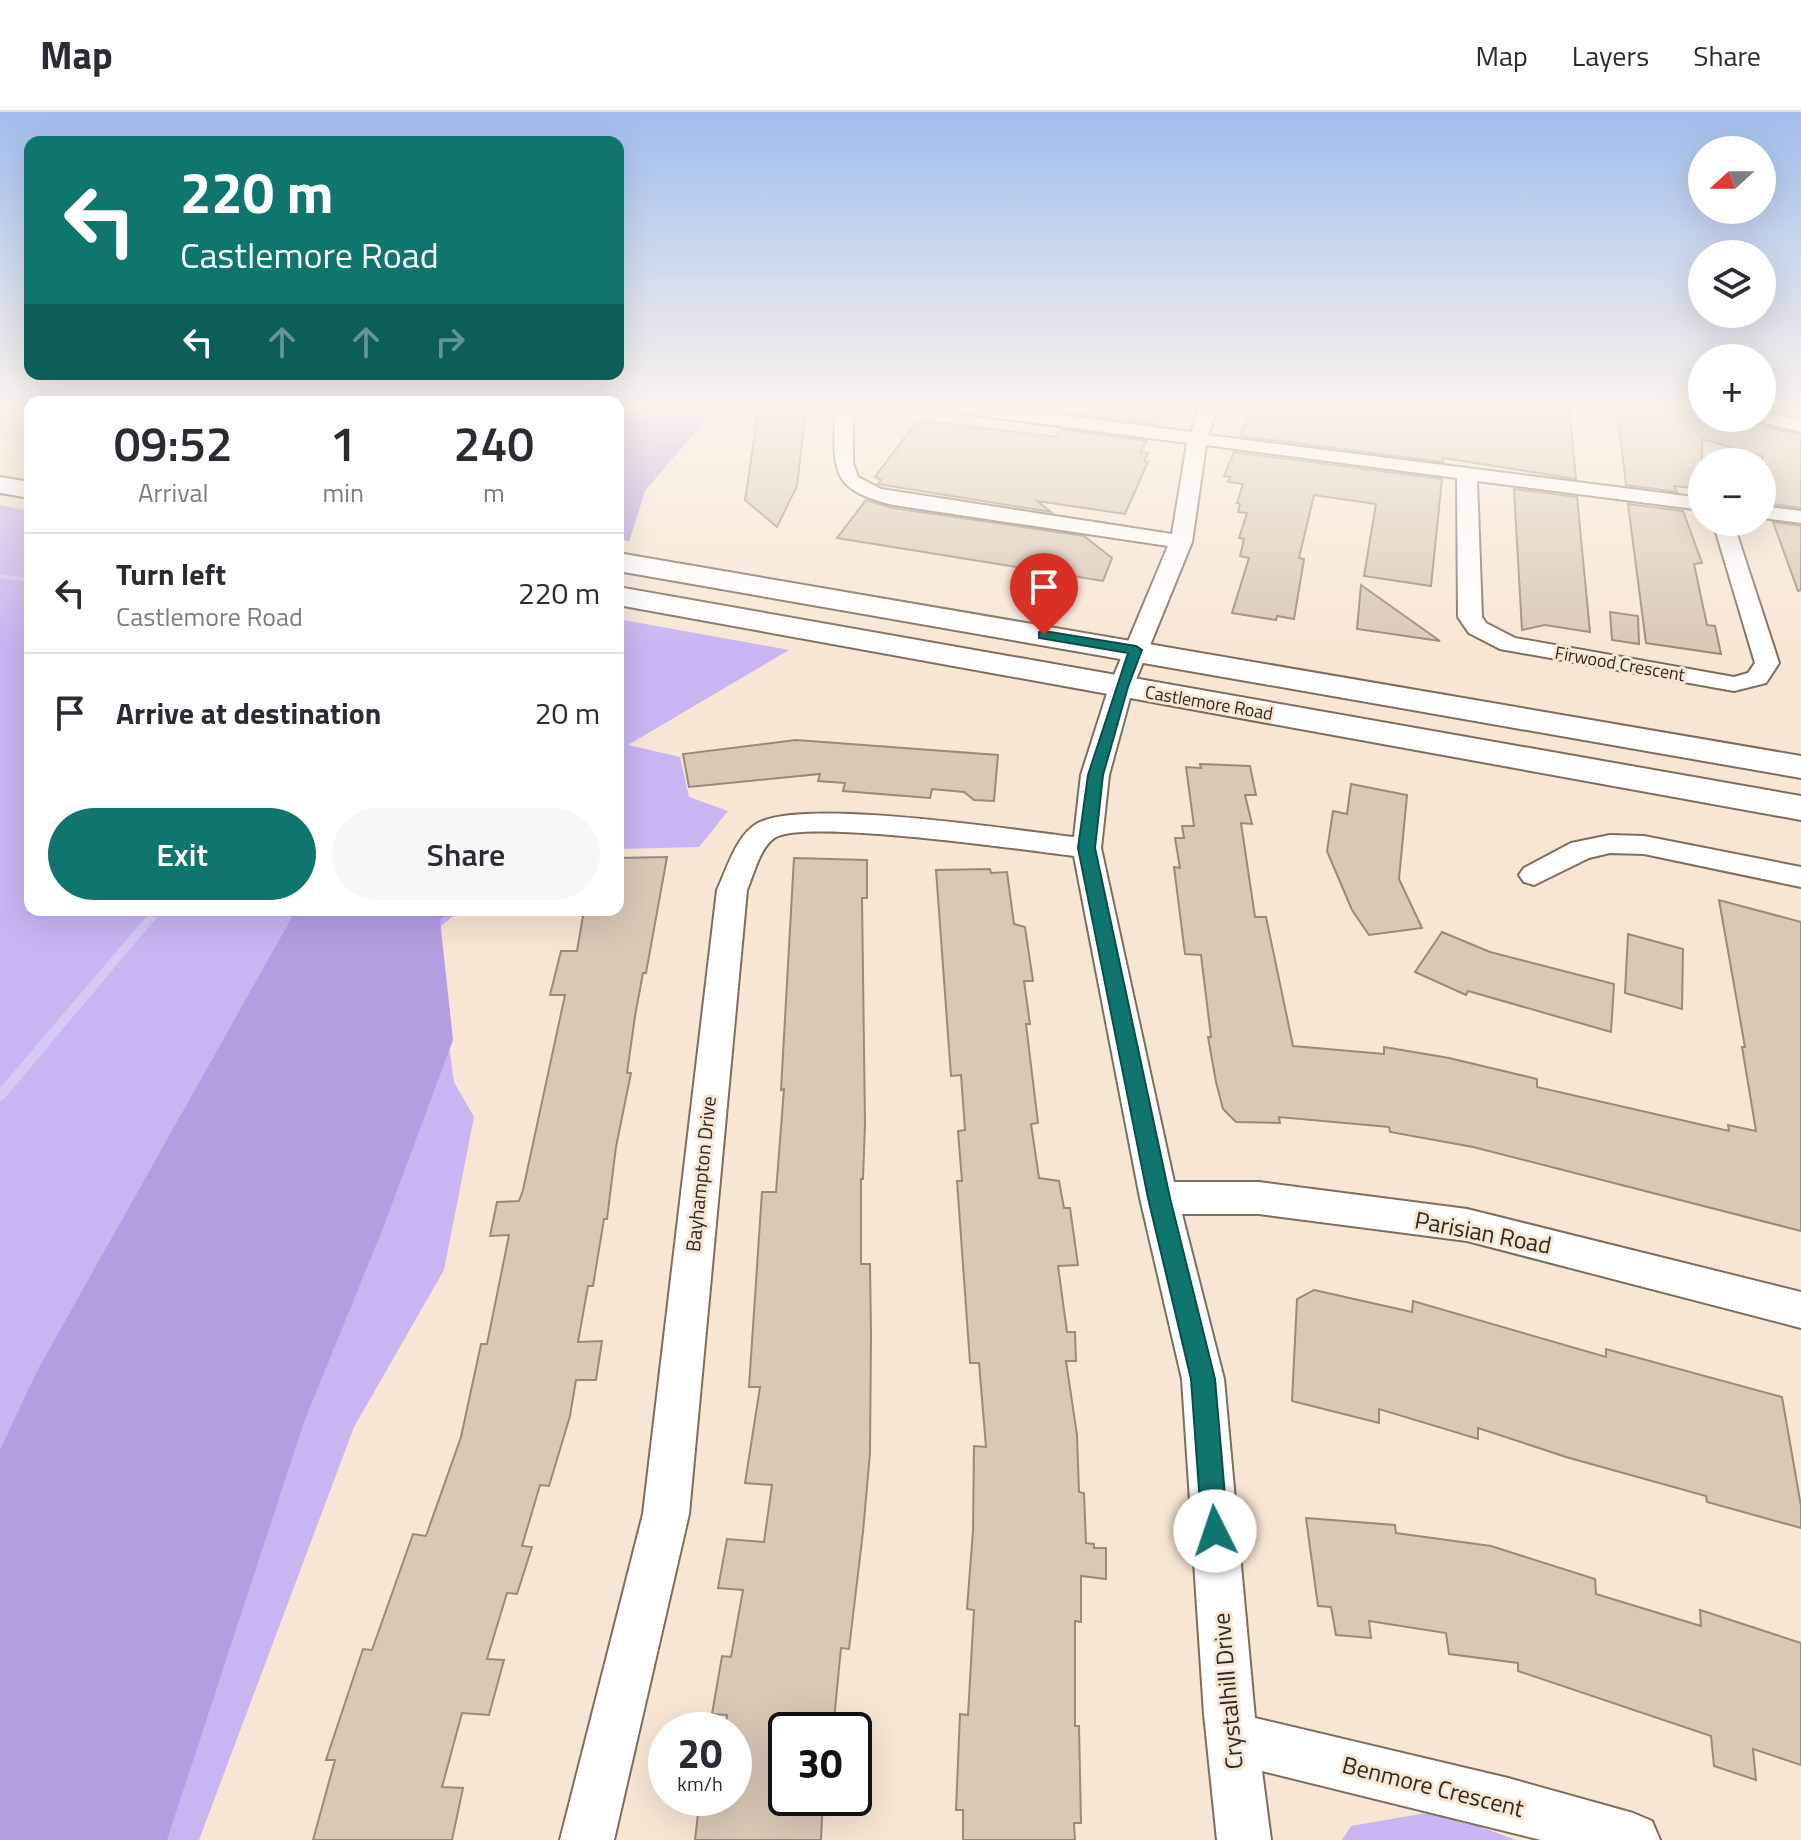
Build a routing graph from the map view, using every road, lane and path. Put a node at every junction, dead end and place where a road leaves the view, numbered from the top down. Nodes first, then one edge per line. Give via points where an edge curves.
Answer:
1 (858, 488) edge
2 (1190, 488) edge
3 (1467, 488) edge
4 (1574, 488) edge
5 (1688, 502) edge
6 (1776, 514) edge
7 (1801, 517) edge
8 (1727, 536) edge
9 (1181, 542) junction
10 (624, 563) edge
11 (624, 597) edge
12 (1136, 650) junction
13 (1121, 687) junction
14 (1801, 767) edge
15 (1801, 808) edge
16 (1087, 848) junction
17 (1534, 875) dead end
18 (1801, 877) edge
19 (1159, 1198) junction
20 (1801, 1310) edge
21 (1232, 1738) junction
22 (587, 1840) edge
23 (1244, 1840) edge
24 (1633, 1840) edge

1 - 9 street via 893,499
2 - 9 street, Crystalhill Drive
3 - 8 street, Firwood Crescent via 1470,617 1477,628 1508,644 1734,684 1757,678 1767,663
4 - 5 street
6 - 7 street
9 - 12 street, Crystalhill Drive
10 - 12 main road, Castlemore Road
11 - 13 main road, Castlemore Road
12 - 13 street, Crystalhill Drive
12 - 14 main road, Castlemore Road
13 - 15 main road, Castlemore Road
13 - 16 street, Crystalhill Drive via 1095,775
16 - 19 street, Crystalhill Drive
16 - 22 street, Bayhampton Drive via 908,828 804,823 767,830 750,848 732,890 666,1514
17 - 18 street via 1581,850 1610,844 1644,845
19 - 20 street, Parisian Road via 1259,1198 1467,1225
19 - 21 street, Crystalhill Drive via 1203,1379
21 - 23 street, Crystalhill Drive
21 - 24 street, Benmore Crescent via 1508,1804

